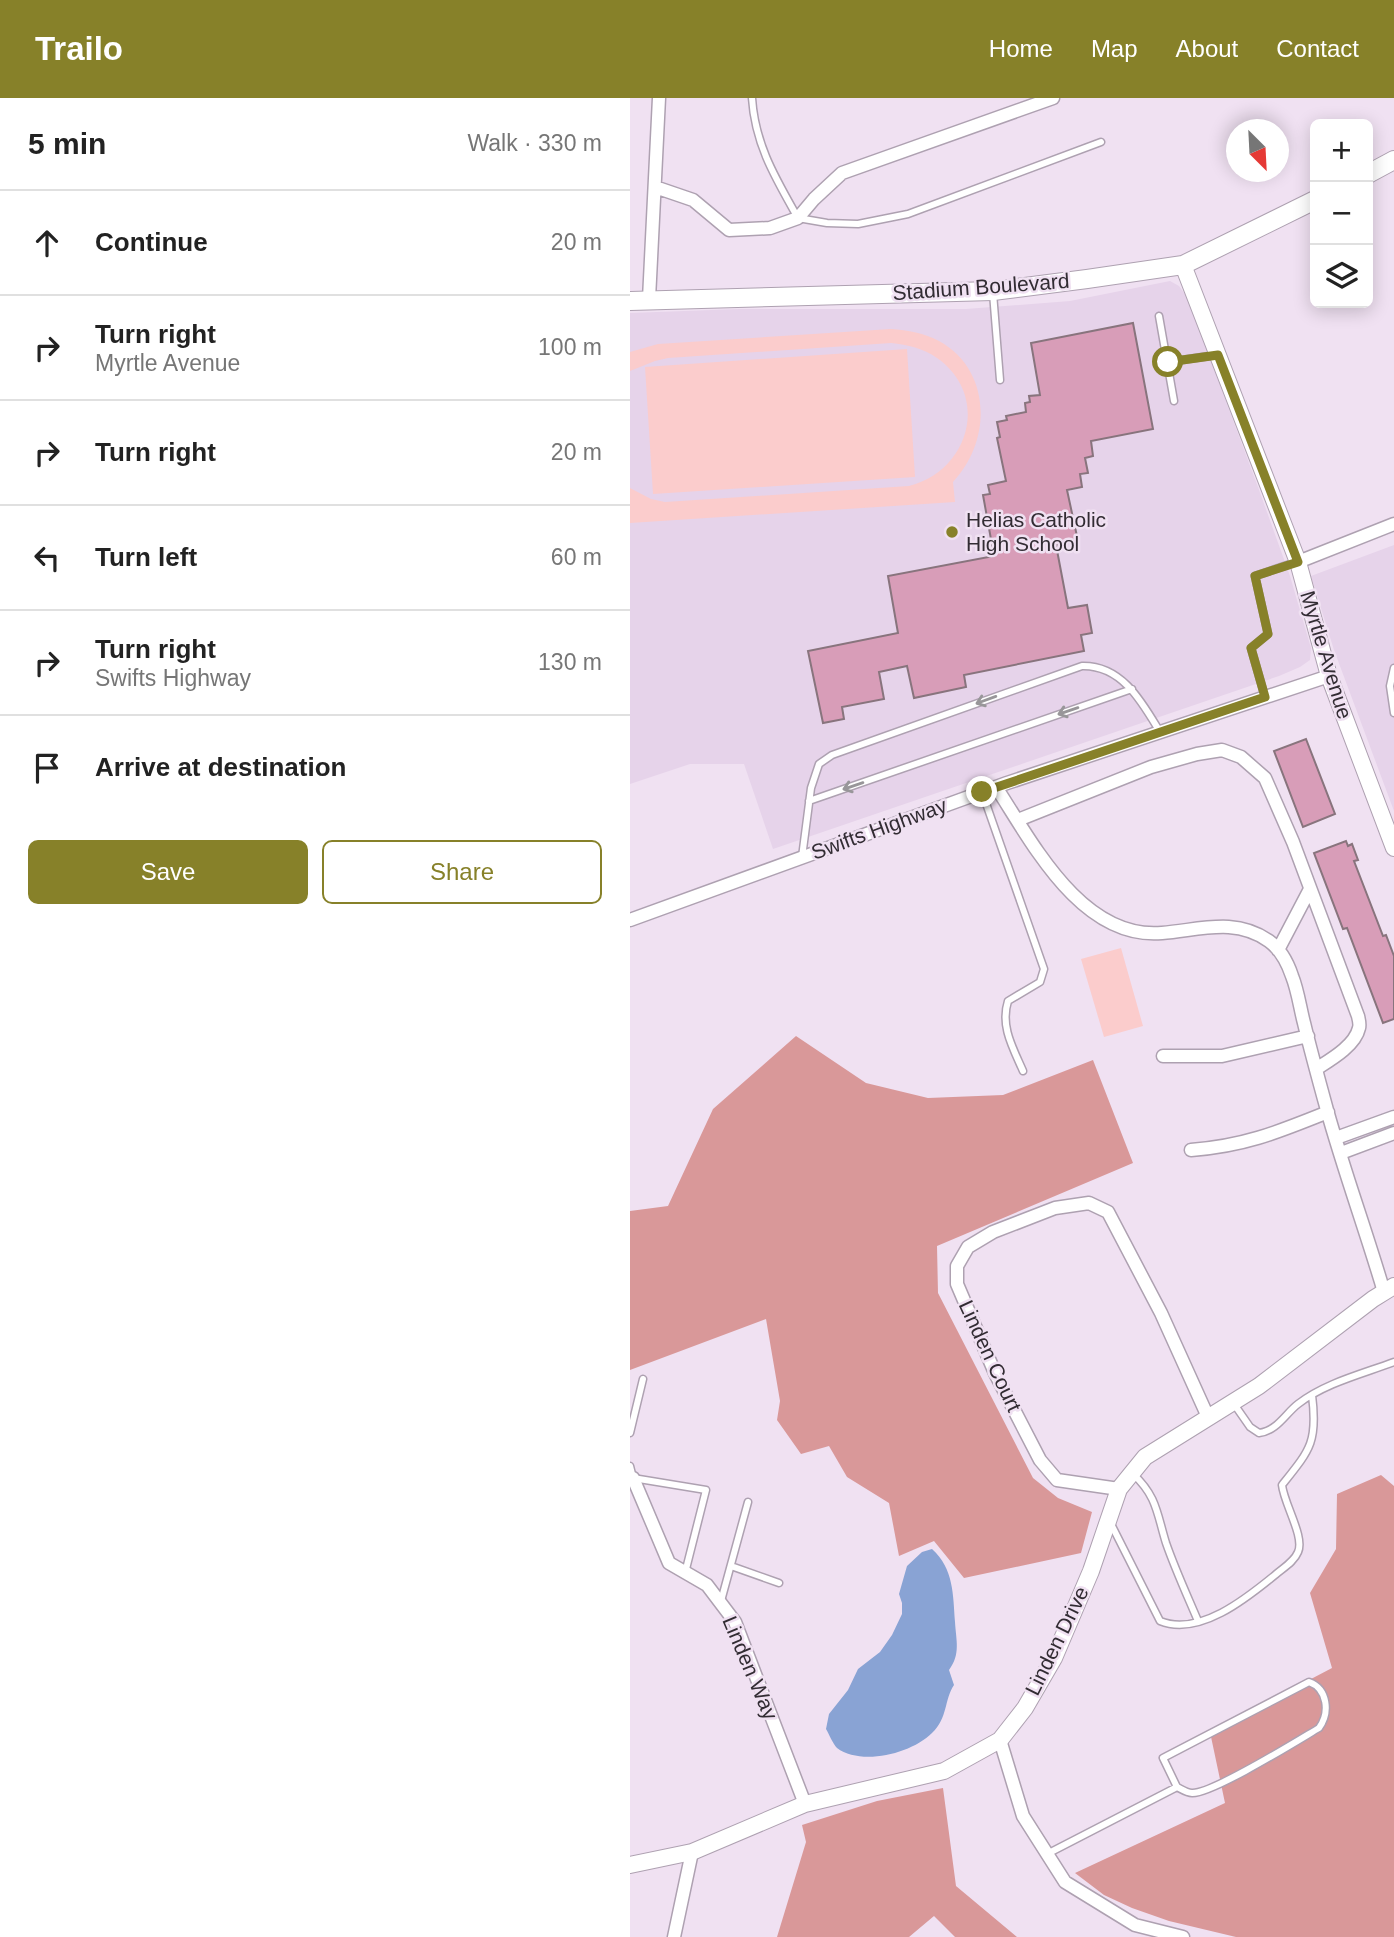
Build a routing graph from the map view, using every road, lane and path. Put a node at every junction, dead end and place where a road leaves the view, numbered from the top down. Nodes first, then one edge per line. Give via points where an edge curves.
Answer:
1 (659, 98) edge
2 (752, 98) edge
3 (1054, 98) edge
4 (1101, 142) dead end
5 (1394, 160) edge
6 (1373, 171) edge
7 (655, 187) junction
8 (1310, 202) edge
9 (798, 218) junction
10 (1183, 265) junction
11 (993, 291) junction
12 (649, 299) junction
13 (630, 301) edge
14 (1159, 316) dead end
15 (1218, 355) junction
16 (1168, 362) junction
17 (1000, 380) dead end
18 (1174, 401) dead end
19 (1394, 524) edge
20 (1298, 562) junction
21 (1394, 668) edge
22 (1329, 676) junction
23 (1132, 689) junction
24 (1265, 697) junction
25 (1394, 713) edge
26 (1160, 732) junction
27 (996, 787) junction
28 (982, 792) junction
29 (809, 801) junction
30 (1018, 820) junction
31 (1394, 848) edge
32 (802, 858) junction
33 (1310, 889) junction
34 (630, 920) edge
35 (1279, 950) junction
36 (1308, 1036) junction
37 (1163, 1056) dead end
38 (1316, 1069) junction
39 (1023, 1071) dead end
40 (1328, 1112) junction
41 (1394, 1117) edge
42 (1394, 1133) edge
43 (1336, 1138) junction
44 (1191, 1150) dead end
45 (1341, 1153) junction
46 (1389, 1289) edge
47 (1394, 1362) edge
48 (643, 1380) dead end
49 (1312, 1395) junction
50 (1233, 1402) junction
51 (1208, 1417) junction
52 (630, 1433) edge
53 (632, 1472) edge
54 (1132, 1473) junction
55 (1119, 1489) junction
56 (748, 1502) dead end
57 (1108, 1519) junction
58 (730, 1566) junction
59 (685, 1573) junction
60 (779, 1583) dead end
61 (721, 1603) junction
62 (1198, 1621) junction
63 (1000, 1740) junction
64 (1177, 1787) junction
65 (805, 1804) junction
66 (692, 1852) junction
67 (1047, 1854) junction
68 (631, 1862) edge
69 (674, 1937) edge
70 (1183, 1937) edge

1 - 7 street
2 - 9 lane via 766,160
3 - 9 street via 842,173
4 - 9 lane via 908,214 858,224
5 - 6 main road
7 - 9 street via 692,200 729,230 770,228
7 - 12 street
8 - 10 main road, Stadium Boulevard
10 - 11 main road, Stadium Boulevard
10 - 15 street, Myrtle Avenue
11 - 12 main road, Stadium Boulevard
11 - 17 lane
12 - 13 main road, Stadium Boulevard
14 - 16 lane
15 - 16 lane
15 - 20 street, Myrtle Avenue
16 - 18 lane
19 - 20 street
20 - 22 street, Myrtle Avenue
20 - 24 lane via 1255,576 1268,634 1251,648
21 - 25 lane via 1390,686
22 - 24 street, Swifts Highway
22 - 31 street, Myrtle Avenue
23 - 26 lane
23 -> 29 lane
23 -> 29 lane via 1097,666 1082,666 832,755 819,764
24 - 26 street, Swifts Highway
26 - 27 street, Swifts Highway
27 - 28 street, Swifts Highway
27 - 30 street
28 - 32 street, Swifts Highway
28 - 39 lane via 1044,969 1040,982 1008,1001 1004,1014
29 - 32 lane
30 - 33 street via 1151,767 1222,750 1241,757 1265,778
30 - 35 street via 1066,886 1098,917 1127,931 1160,933 1217,925 1244,928
32 - 34 street, Swifts Highway
33 - 35 street
33 - 38 street via 1359,1028 1353,1040
35 - 36 street via 1292,977
36 - 37 street via 1222,1056
36 - 38 street
38 - 40 street
40 - 43 street
40 - 44 street via 1248,1143
41 - 43 street
42 - 45 street
43 - 45 street
45 - 46 street
46 - 50 street, Linden Drive
47 - 49 lane
48 - 52 lane
49 - 50 lane via 1268,1432 1259,1433
49 - 62 lane via 1312,1444 1282,1485 1300,1539 1299,1551 1246,1598 1219,1615
50 - 51 street, Linden Drive
51 - 54 street, Linden Drive via 1145,1457
51 - 55 street, Linden Court via 1161,1312 1108,1212 1090,1203 1055,1208 968,1247 957,1266 957,1284 995,1373 1041,1460 1058,1480
53 - 59 street, Linden Way via 669,1563
53 - 59 lane via 706,1490
54 - 55 street, Linden Drive
54 - 62 lane via 1147,1487 1157,1507
55 - 57 street, Linden Drive
56 - 58 lane
57 - 62 lane via 1160,1621 1171,1626
57 - 63 street, Linden Drive via 1054,1658
58 - 60 lane
58 - 61 lane
59 - 61 street, Linden Way via 707,1585
61 - 65 street, Linden Way via 735,1622
63 - 65 street, Linden Drive via 944,1771
63 - 67 street via 1023,1816
64 - 64 lane via 1191,1793 1205,1790 1319,1728 1327,1707 1319,1688 1308,1682 1163,1758
64 - 67 lane
65 - 66 street, Linden Drive
66 - 68 street, Linden Drive
66 - 69 street
67 - 70 street via 1065,1882 1135,1925

